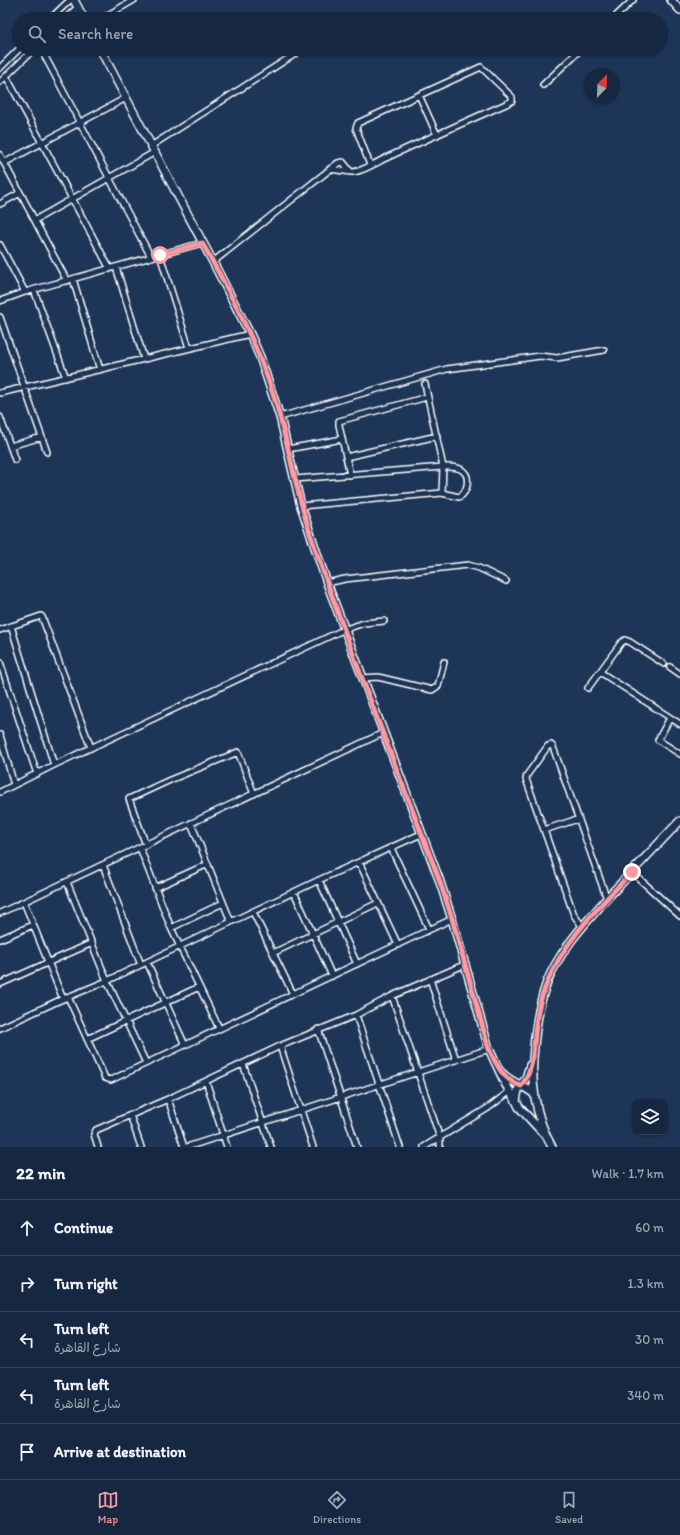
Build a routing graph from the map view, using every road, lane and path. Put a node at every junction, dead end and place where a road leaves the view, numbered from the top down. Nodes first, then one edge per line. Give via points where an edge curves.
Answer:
1 (70, 0) edge
2 (74, 0) edge
3 (134, 0) edge
4 (633, 0) edge
5 (671, 0) edge
6 (78, 7) junction
7 (680, 10) edge
8 (57, 12) edge
9 (73, 12) edge
10 (80, 12) edge
11 (113, 12) edge
12 (620, 12) edge
13 (12, 55) edge
14 (27, 56) edge
15 (45, 56) edge
16 (104, 56) edge
17 (292, 56) edge
18 (574, 56) edge
19 (1, 65) edge
20 (6, 76) junction
21 (0, 82) edge
22 (543, 85) dead end
23 (419, 95) junction
24 (126, 98) junction
25 (80, 122) junction
26 (437, 135) junction
27 (42, 143) junction
28 (153, 149) junction
29 (0, 155) edge
30 (4, 162) junction
31 (370, 165) junction
32 (330, 169) junction
33 (351, 172) junction
34 (109, 178) junction
35 (20, 193) junction
36 (72, 198) junction
37 (0, 204) edge
38 (35, 220) junction
39 (202, 243) junction
40 (0, 245) edge
41 (160, 255) junction
42 (151, 257) junction
43 (213, 262) junction
44 (116, 267) junction
45 (110, 269) junction
46 (73, 279) junction
47 (67, 280) junction
48 (34, 290) junction
49 (25, 292) junction
50 (0, 301) edge
51 (0, 317) edge
52 (250, 334) junction
53 (189, 348) junction
54 (604, 350) dead end
55 (144, 359) junction
56 (100, 370) junction
57 (66, 378) junction
58 (425, 384) dead end
59 (24, 387) junction
60 (0, 393) edge
61 (427, 397) junction
62 (0, 417) edge
63 (280, 417) junction
64 (437, 436) junction
65 (42, 437) junction
66 (342, 439) junction
67 (10, 446) junction
68 (288, 449) junction
69 (47, 452) dead end
70 (346, 457) junction
71 (15, 460) dead end
72 (443, 467) junction
73 (350, 475) junction
74 (295, 479) junction
75 (442, 493) junction
76 (302, 506) junction
77 (506, 581) dead end
78 (327, 583) junction
79 (384, 621) dead end
80 (11, 626) junction
81 (0, 630) edge
82 (344, 630) junction
83 (0, 662) edge
84 (444, 662) dead end
85 (664, 664) dead end
86 (670, 667) dead end
87 (600, 672) junction
88 (680, 674) edge
89 (362, 678) junction
90 (588, 688) dead end
91 (670, 718) junction
92 (680, 724) edge
93 (383, 733) junction
94 (0, 735) edge
95 (91, 748) junction
96 (680, 754) edge
97 (54, 765) junction
98 (38, 774) junction
99 (14, 785) junction
100 (0, 792) edge
101 (254, 794) junction
102 (578, 819) junction
103 (680, 821) edge
104 (192, 824) junction
105 (544, 830) junction
106 (421, 834) junction
107 (146, 845) junction
108 (140, 848) junction
109 (391, 848) junction
110 (359, 862) junction
111 (208, 864) junction
112 (103, 865) junction
113 (632, 872) junction
114 (319, 880) junction
115 (67, 882) junction
116 (156, 888) junction
117 (294, 892) junction
118 (607, 899) junction
119 (24, 902) junction
120 (223, 903) junction
121 (378, 903) junction
122 (253, 912) junction
123 (0, 914) edge
124 (680, 916) edge
125 (452, 918) junction
126 (231, 922) junction
127 (338, 922) junction
128 (33, 925) junction
129 (582, 926) junction
130 (171, 928) junction
131 (429, 929) junction
132 (313, 934) junction
133 (0, 939) edge
134 (92, 943) junction
135 (398, 945) junction
136 (179, 946) junction
137 (273, 953) junction
138 (47, 962) junction
139 (148, 962) junction
140 (141, 964) junction
141 (357, 964) junction
142 (466, 964) junction
143 (332, 976) junction
144 (430, 979) junction
145 (107, 981) junction
146 (0, 984) edge
147 (199, 987) junction
148 (293, 994) junction
149 (392, 996) junction
150 (66, 998) junction
151 (165, 1002) junction
152 (356, 1014) junction
153 (126, 1021) junction
154 (0, 1028) edge
155 (219, 1028) junction
156 (318, 1029) junction
157 (87, 1039) junction
158 (185, 1045) junction
159 (280, 1046) junction
160 (489, 1049) junction
161 (533, 1053) junction
162 (456, 1060) junction
163 (146, 1063) junction
164 (242, 1064) junction
165 (499, 1069) junction
166 (418, 1072) junction
167 (206, 1080) junction
168 (379, 1085) junction
169 (521, 1086) junction
170 (509, 1092) junction
171 (340, 1097) junction
172 (535, 1097) junction
173 (168, 1098) junction
174 (518, 1104) junction
175 (301, 1110) junction
176 (130, 1115) junction
177 (263, 1122) junction
178 (223, 1135) junction
179 (546, 1136) junction
180 (440, 1138) junction
181 (98, 1147) edge
182 (141, 1147) edge
183 (184, 1147) edge
184 (187, 1147) edge
185 (227, 1147) edge
186 (271, 1147) edge
187 (314, 1147) edge
188 (357, 1147) edge
189 (400, 1147) edge
190 (424, 1147) edge
191 (440, 1147) edge
192 (552, 1147) edge

1 - 8 street
2 - 6 main road
3 - 11 street
4 - 12 street
5 - 7 main road
6 - 9 street
6 - 10 main road
13 - 19 street
14 - 20 street
15 - 25 street
16 - 24 main road
17 - 28 street
18 - 22 street
20 - 21 street
20 - 27 street
23 - 26 street
23 - 26 street via 481,67 512,97 512,101
23 - 31 street via 356,125
24 - 25 street
24 - 28 main road
25 - 27 street
25 - 34 street
26 - 31 street
27 - 30 street
27 - 36 street
28 - 34 street
28 - 39 main road
29 - 30 street
30 - 35 street
31 - 33 street
32 - 33 street
32 - 33 street via 341,162
32 - 43 street
34 - 36 street
34 - 42 street
35 - 37 street
35 - 38 street
36 - 38 street
36 - 45 street
38 - 47 street
39 - 41 street
39 - 43 main road
40 - 49 street
41 - 42 street
41 - 53 street
42 - 44 street
43 - 52 main road
44 - 45 street
44 - 55 street
45 - 46 street
46 - 47 street
46 - 56 street
47 - 48 street
48 - 49 street
48 - 57 street
49 - 50 street
51 - 59 street
52 - 53 street
52 - 63 main road
53 - 55 street
54 - 63 street via 557,358 540,356 447,368
55 - 56 street
56 - 57 street
57 - 59 street
58 - 61 street
59 - 60 street
59 - 65 street
61 - 64 street
61 - 66 street via 339,422
62 - 67 street
63 - 68 main road
64 - 70 street
64 - 72 street
65 - 67 street
65 - 69 street
66 - 68 street
66 - 70 street
67 - 71 street
68 - 74 main road
70 - 73 street
72 - 73 street
72 - 75 street
72 - 75 street via 457,467 463,470 467,489 464,495 459,497
73 - 74 street
74 - 76 main road
75 - 76 street
76 - 78 main road
77 - 78 street via 468,565
78 - 82 main road
79 - 82 street via 364,623
80 - 81 street
80 - 95 street via 41,616 43,618
80 - 97 street
82 - 89 main road
82 - 95 street
83 - 98 street
84 - 89 street via 438,686 432,690 378,677
85 - 87 street via 625,640
86 - 88 street
87 - 90 street
87 - 91 street
89 - 93 main road
91 - 92 street
91 - 96 street via 658,740
93 - 101 street
93 - 106 main road
94 - 99 street
95 - 97 street
97 - 98 street
98 - 99 street
99 - 100 street
101 - 104 street
101 - 107 street via 238,752 129,799
102 - 105 street
102 - 105 street via 551,745 526,777
102 - 118 street
103 - 113 main road
104 - 107 street
104 - 111 street
105 - 129 street via 574,915
106 - 109 street
106 - 125 main road
107 - 108 street
108 - 112 street
108 - 116 street
109 - 110 street
109 - 131 street
110 - 114 street
110 - 121 street
111 - 116 street
111 - 120 street
112 - 115 street
112 - 140 street
113 - 118 main road
113 - 124 street
114 - 117 street
114 - 127 street
115 - 119 street
115 - 134 street
116 - 130 street
117 - 122 street
117 - 132 street
118 - 129 main road
119 - 123 street
119 - 128 street
120 - 126 street
120 - 130 street
121 - 127 street
121 - 135 street
122 - 126 street
122 - 137 street
125 - 131 street
125 - 142 main road
126 - 136 street
127 - 132 street
127 - 141 street
128 - 133 street
128 - 138 street
129 - 161 main road via 562,953 548,980 537,1017
130 - 136 street
131 - 135 street
132 - 137 street
132 - 143 street
134 - 138 street
134 - 145 street
135 - 141 street
136 - 139 street
136 - 147 street
137 - 148 street
138 - 146 street
138 - 150 street
139 - 140 street
139 - 151 street
140 - 145 street
141 - 143 street
142 - 144 street
142 - 160 main road
143 - 148 street
144 - 149 street
144 - 162 street
145 - 150 street
145 - 153 street
147 - 151 street
147 - 155 street
148 - 155 street
149 - 152 street
149 - 166 street
150 - 154 street
150 - 157 street
151 - 153 street
151 - 158 street
152 - 156 street
152 - 168 street
153 - 157 street
153 - 163 street
155 - 158 street
156 - 159 street
156 - 171 street
157 - 163 street via 108,1080
158 - 163 street
159 - 164 street
159 - 175 street
160 - 162 street
160 - 165 main road
161 - 169 main road
161 - 172 main road
162 - 166 street
164 - 167 street
164 - 177 street
165 - 169 main road via 508,1079
165 - 170 main road
166 - 168 street
166 - 180 street
167 - 173 street
167 - 178 street
168 - 171 street
168 - 189 street
169 - 172 main road
169 - 174 main road via 517,1093
170 - 174 main road
170 - 180 street
171 - 175 street
171 - 188 street
172 - 174 main road via 530,1107
172 - 179 main road
173 - 176 street
173 - 183 street
174 - 179 main road
175 - 177 street
175 - 187 street
176 - 181 street via 94,1130
176 - 182 street
177 - 178 street
177 - 186 street
178 - 184 street
178 - 185 street
179 - 192 main road
180 - 190 street
180 - 191 street

